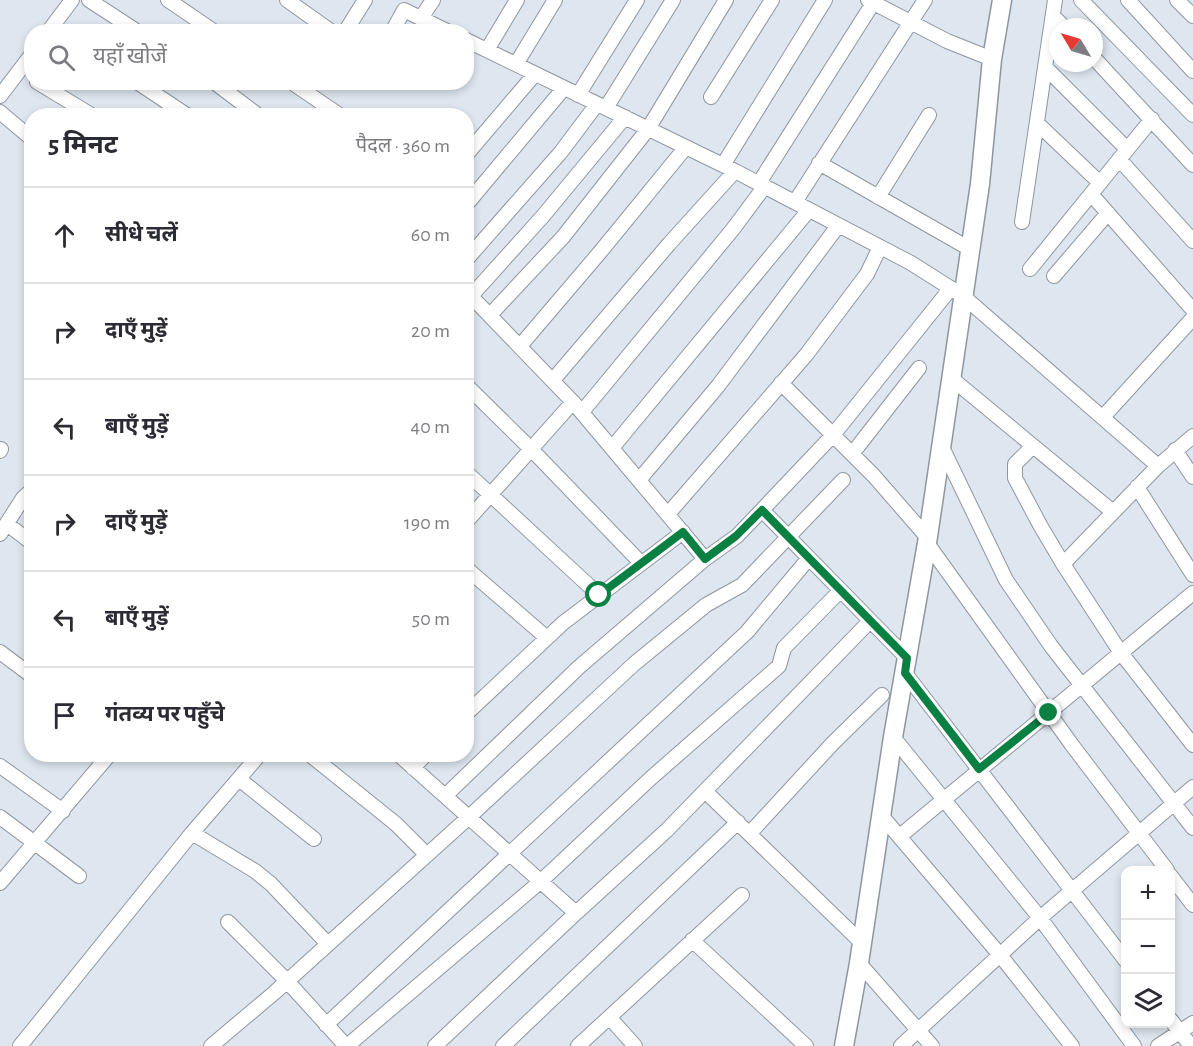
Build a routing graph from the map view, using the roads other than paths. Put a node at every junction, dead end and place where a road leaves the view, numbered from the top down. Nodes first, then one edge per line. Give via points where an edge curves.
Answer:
1 (72, 0) edge
2 (89, 0) edge
3 (168, 0) edge
4 (287, 0) edge
5 (365, 0) edge
6 (433, 0) edge
7 (517, 0) edge
8 (555, 0) edge
9 (637, 0) edge
10 (673, 0) edge
11 (726, 0) edge
12 (772, 0) edge
13 (825, 0) edge
14 (925, 0) edge
15 (1002, 0) edge
16 (1055, 0) edge
17 (1081, 0) edge
18 (1128, 0) edge
19 (1177, 0) edge
20 (872, 1) edge
21 (1053, 16) joint
22 (1193, 16) edge
23 (421, 18) junction
24 (911, 22) junction
25 (59, 24) edge
26 (126, 24) edge
27 (203, 24) edge
28 (321, 24) edge
29 (350, 24) edge
30 (396, 24) edge
31 (433, 24) edge
32 (474, 44) edge
33 (487, 50) junction
34 (992, 59) junction
35 (516, 64) junction
36 (24, 65) edge
37 (1046, 67) junction
38 (1103, 67) edge
39 (1193, 71) edge
40 (19, 72) junction
41 (535, 74) junction
42 (24, 75) edge
43 (564, 88) junction
44 (50, 90) edge
45 (149, 90) edge
46 (225, 90) edge
47 (303, 90) edge
48 (578, 95) junction
49 (0, 96) edge
50 (711, 97) dead end
51 (601, 106) junction
52 (80, 108) edge
53 (176, 108) edge
54 (248, 108) edge
55 (329, 108) edge
56 (0, 112) edge
57 (929, 115) dead end
58 (1193, 115) edge
59 (625, 117) junction
60 (1152, 119) junction
61 (1037, 123) junction
62 (648, 129) junction
63 (24, 132) edge
64 (474, 146) edge
65 (686, 147) junction
66 (1123, 154) junction
67 (819, 163) junction
68 (1193, 165) edge
69 (729, 168) junction
70 (762, 185) junction
71 (1095, 189) junction
72 (474, 195) edge
73 (878, 197) junction
74 (795, 202) junction
75 (809, 210) junction
76 (1108, 213) junction
77 (1022, 222) dead end
78 (838, 226) junction
79 (1193, 241) edge
80 (880, 247) junction
81 (970, 249) junction
82 (474, 251) edge
83 (1030, 269) dead end
84 (1054, 276) dead end
85 (474, 288) edge
86 (957, 292) junction
87 (474, 298) edge
88 (1193, 310) edge
89 (490, 315) junction
90 (1193, 318) edge
91 (520, 346) junction
92 (919, 368) dead end
93 (951, 378) junction
94 (553, 381) junction
95 (781, 383) junction
96 (474, 393) edge
97 (578, 407) junction
98 (1103, 417) junction
99 (833, 435) junction
100 (1193, 436) edge
101 (941, 445) junction
102 (1033, 446) junction
103 (612, 448) junction
104 (531, 449) junction
105 (1175, 450) junction
106 (852, 454) junction
107 (1158, 466) junction
108 (1193, 477) edge
109 (474, 479) edge
110 (639, 480) junction
111 (843, 480) dead end
112 (1137, 487) junction
113 (491, 494) junction
114 (24, 497) edge
115 (762, 510) junction
116 (1113, 512) junction
117 (474, 513) edge
118 (668, 514) junction
119 (3, 529) edge
120 (683, 532) junction
121 (788, 537) junction
122 (24, 539) edge
123 (927, 540) junction
124 (809, 558) junction
125 (705, 559) junction
126 (641, 563) junction
127 (1063, 564) junction
128 (474, 575) edge
129 (1193, 575) edge
130 (840, 591) junction
131 (1193, 593) edge
132 (599, 595) junction
133 (870, 621) junction
134 (546, 638) junction
135 (0, 652) edge
136 (1122, 653) junction
137 (906, 665) junction
138 (24, 670) edge
139 (1082, 685) junction
140 (882, 695) dead end
141 (474, 706) edge
142 (1049, 713) junction
143 (893, 737) junction
144 (1193, 745) edge
145 (103, 762) edge
146 (253, 762) edge
147 (319, 762) edge
148 (407, 762) edge
149 (419, 762) edge
150 (0, 766) edge
151 (413, 768) junction
152 (979, 769) junction
153 (239, 779) junction
154 (1193, 787) edge
155 (705, 790) junction
156 (445, 796) junction
157 (944, 799) junction
158 (1174, 804) junction
159 (63, 811) junction
160 (880, 814) junction
161 (0, 817) edge
162 (469, 817) junction
163 (738, 822) junction
164 (1193, 828) edge
165 (1139, 832) junction
166 (192, 833) junction
167 (750, 833) junction
168 (900, 836) junction
169 (314, 839) dead end
170 (35, 843) junction
171 (427, 855) junction
172 (511, 855) junction
173 (1164, 866) edge
174 (79, 876) dead end
175 (1, 879) edge
176 (540, 882) junction
177 (1175, 882) edge
178 (1071, 891) junction
179 (742, 895) dead end
180 (1193, 905) edge
181 (576, 913) junction
182 (1040, 918) junction
183 (228, 922) dead end
184 (692, 939) junction
185 (861, 943) junction
186 (328, 944) junction
187 (1000, 955) junction
188 (1121, 956) edge
189 (859, 963) junction
190 (287, 981) junction
191 (610, 1018) junction
192 (1193, 1023) edge
193 (326, 1025) junction
194 (1175, 1026) edge
195 (919, 1030) junction
196 (1180, 1032) junction
197 (20, 1046) edge
198 (211, 1046) edge
199 (346, 1046) edge
200 (435, 1046) edge
201 (503, 1046) edge
202 (578, 1046) edge
203 (635, 1046) edge
204 (806, 1046) edge
205 (844, 1046) edge
206 (901, 1046) edge
207 (932, 1046) edge
208 (1072, 1046) edge
209 (1134, 1046) edge
210 (1158, 1046) edge
211 (1191, 1046) edge

1 - 25 street
2 - 26 street
3 - 27 street
4 - 28 street
5 - 29 street
6 - 23 street
7 - 33 street
8 - 35 street
9 - 48 street
10 - 51 street
11 - 62 street
12 - 50 street
13 - 69 street
14 - 24 street
15 - 34 street
16 - 21 street
17 - 58 street
18 - 39 street
19 - 22 street
20 - 24 street
20 - 70 street
21 - 37 street
23 - 30 street via 404,10
23 - 31 street
24 - 34 street
24 - 67 street
32 - 33 street
33 - 35 street
34 - 81 street
35 - 41 street
36 - 40 street
37 - 61 street
37 - 66 street
38 - 60 street
40 - 42 street
40 - 49 street
41 - 43 street
41 - 64 street
43 - 48 street
43 - 72 street
44 - 52 street
45 - 53 street
46 - 54 street
47 - 55 street
48 - 51 street
51 - 59 street
51 - 82 street
56 - 63 street
57 - 73 street
59 - 62 street
59 - 85 street via 543,216
60 - 66 street
60 - 68 street
61 - 71 street
61 - 77 street
62 - 65 street
62 - 89 street via 563,237
65 - 69 street
65 - 91 street
66 - 71 street
66 - 79 street
67 - 73 street
67 - 74 street
69 - 70 street
69 - 94 street
70 - 74 street
70 - 97 street via 733,229
71 - 76 street
71 - 83 street
73 - 81 street
74 - 75 street
75 - 78 street
75 - 103 street
76 - 84 street
76 - 88 street
78 - 80 street
78 - 110 street via 717,386
80 - 86 street
80 - 95 street via 846,305
81 - 86 street
86 - 93 street
86 - 98 street
86 - 99 street
87 - 89 street
89 - 91 street
90 - 98 street
91 - 94 street
92 - 106 street
93 - 101 street
93 - 102 street
94 - 97 street
95 - 99 street
95 - 118 street
96 - 104 street
97 - 103 street
97 - 104 street
98 - 107 street
99 - 106 street
99 - 115 street
100 - 105 street
101 - 123 street
101 - 139 street via 1006,580
102 - 116 street
102 - 127 street via 1015,464 1015,478
103 - 110 street
104 - 113 street
104 - 126 street
105 - 107 street
105 - 108 street
106 - 123 street
107 - 112 street
109 - 113 street
110 - 118 street
111 - 121 street
112 - 116 street
112 - 129 street
113 - 117 street
113 - 132 street
114 - 119 street
115 - 121 street
115 - 125 street
116 - 127 street
118 - 120 street
119 - 122 street
120 - 125 street
120 - 126 street
121 - 124 street
121 - 162 street via 742,585 706,605 634,664
123 - 137 street
123 - 142 street
124 - 130 street
124 - 172 street via 747,632
125 - 156 street via 579,667
126 - 132 street
127 - 136 street
128 - 134 street
130 - 133 street
130 - 176 street via 784,648 779,666
131 - 136 street
132 - 134 street
133 - 137 street
133 - 155 street
134 - 141 street
135 - 138 street
136 - 139 street
136 - 144 street
137 - 143 street
137 - 152 street
139 - 142 street
139 - 158 street
140 - 167 street
142 - 152 street
142 - 165 street
143 - 157 street
143 - 160 street
145 - 159 street
146 - 153 street
147 - 171 street via 396,824
148 - 151 street
149 - 151 street
150 - 159 street
151 - 156 street
152 - 157 street
152 - 178 street
153 - 166 street
153 - 169 street
154 - 158 street
155 - 163 street
155 - 181 street
156 - 162 street
157 - 168 street
157 - 182 street
158 - 164 street
158 - 165 street
159 - 170 street
160 - 168 street
160 - 185 street
161 - 170 street
162 - 171 street
162 - 172 street
163 - 167 street
163 - 201 street
165 - 173 street
165 - 178 street
166 - 186 street via 271,884
166 - 197 street
167 - 185 street
168 - 187 street
170 - 174 street
170 - 175 street
171 - 186 street
172 - 176 street
172 - 193 street
176 - 181 street
176 - 199 street
177 - 180 street
178 - 182 street
178 - 188 street
179 - 184 street
181 - 200 street
182 - 187 street
182 - 209 street
183 - 190 street
184 - 191 street
184 - 204 street
185 - 189 street
186 - 190 street
187 - 195 street
187 - 208 street
189 - 195 street
189 - 205 street
190 - 193 street
190 - 198 street
191 - 202 street
191 - 203 street
192 - 196 street
193 - 199 street
194 - 196 street
195 - 206 street
195 - 207 street
196 - 210 street
196 - 211 street

